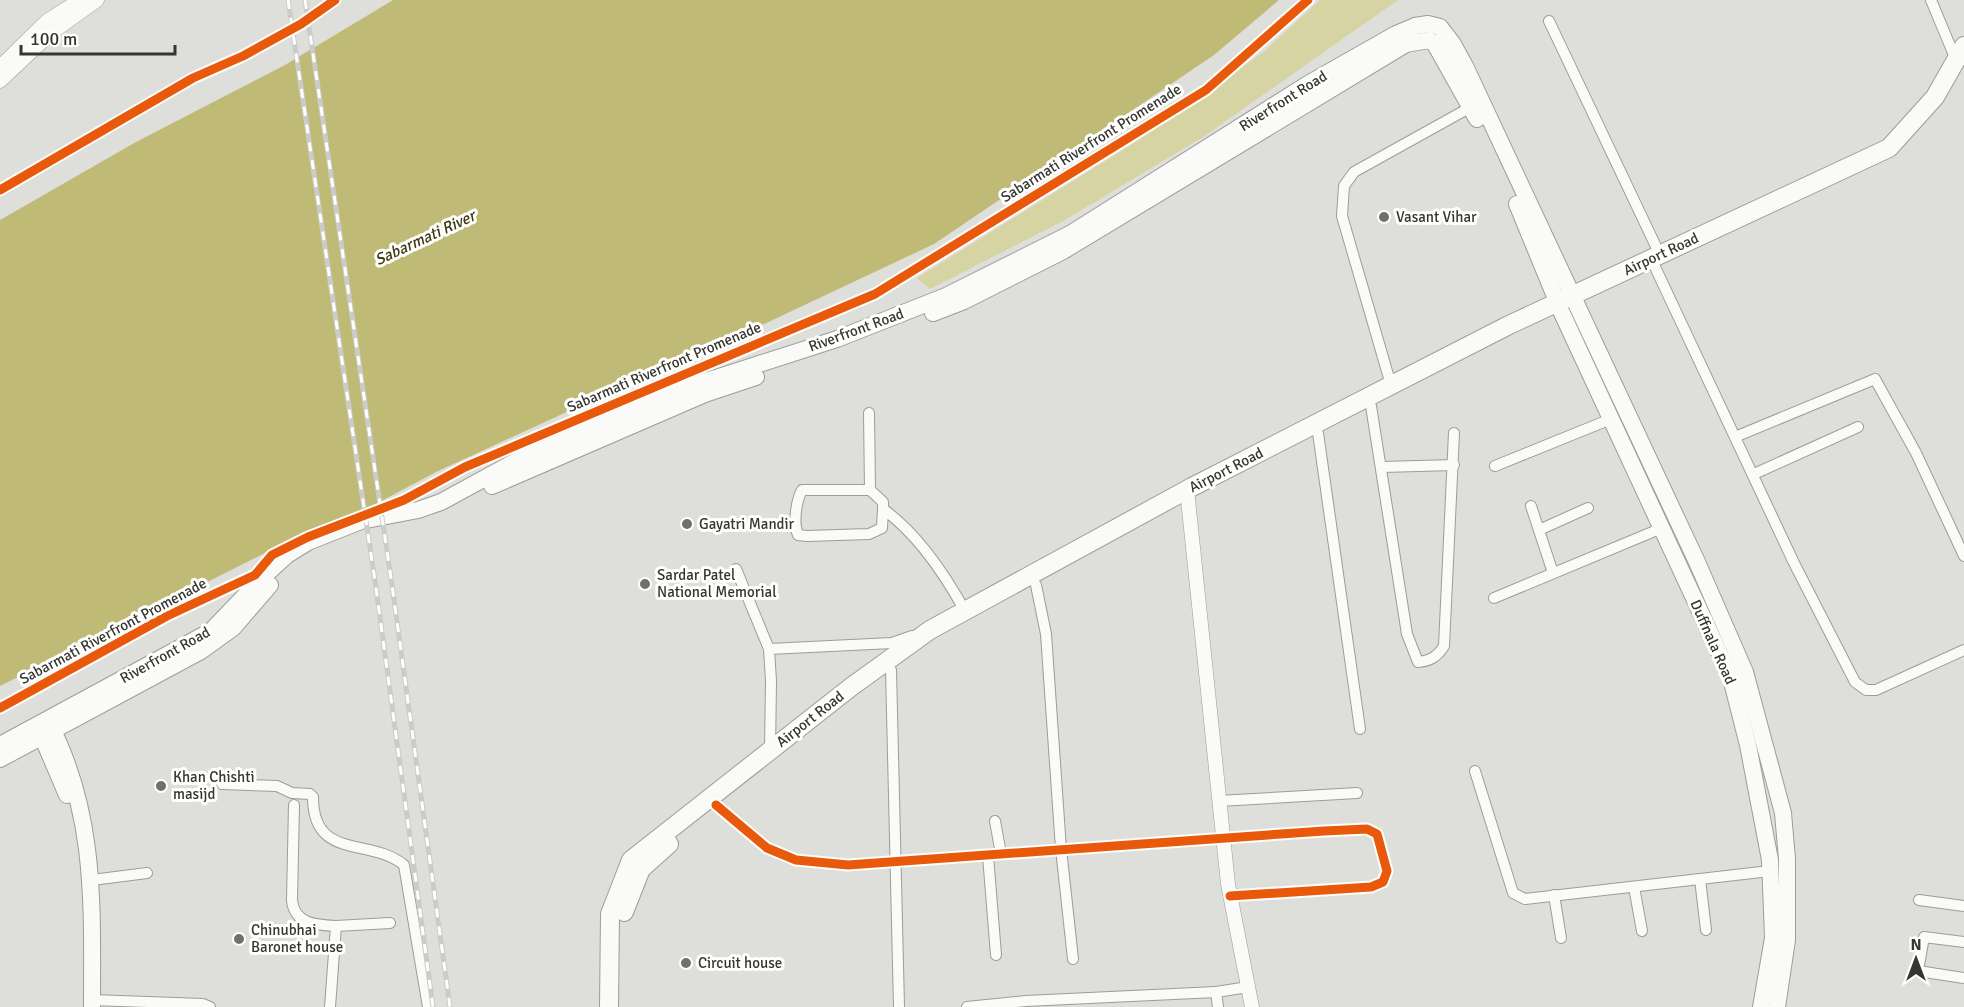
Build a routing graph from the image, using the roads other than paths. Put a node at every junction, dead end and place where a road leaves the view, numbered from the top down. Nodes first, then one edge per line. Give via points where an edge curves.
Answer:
1 (80, 0) edge
2 (97, 0) edge
3 (1931, 0) edge
4 (1549, 21) dead end
5 (1961, 57) edge
6 (0, 67) edge
7 (0, 81) edge
8 (1471, 107) junction
9 (1657, 261) junction
10 (1566, 303) junction
11 (1392, 385) junction
12 (1371, 406) junction
13 (869, 412) dead end
14 (1611, 419) junction
15 (1858, 427) dead end
16 (1318, 434) junction
17 (1454, 434) dead end
18 (1736, 437) junction
19 (1454, 465) junction
20 (1495, 466) dead end
21 (1382, 467) junction
22 (1754, 474) junction
23 (870, 490) junction
24 (1189, 495) junction
25 (1531, 506) dead end
26 (1588, 508) dead end
27 (883, 509) junction
28 (1662, 528) junction
29 (1539, 530) junction
30 (1964, 556) edge
31 (736, 569) dead end
32 (1554, 573) junction
33 (1036, 585) junction
34 (1494, 598) dead end
35 (965, 611) junction
36 (930, 630) junction
37 (769, 649) junction
38 (1964, 651) edge
39 (891, 670) junction
40 (45, 727) junction
41 (1360, 729) dead end
42 (0, 746) edge
43 (770, 750) junction
44 (0, 759) edge
45 (1475, 771) dead end
46 (222, 784) dead end
47 (1357, 793) dead end
48 (1218, 801) junction
49 (294, 805) dead end
50 (716, 805) junction
51 (995, 821) dead end
52 (1223, 839) junction
53 (1061, 849) junction
54 (1001, 854) junction
55 (988, 856) junction
56 (897, 862) junction
57 (1770, 872) junction
58 (147, 873) dead end
59 (1700, 879) junction
60 (92, 880) junction
61 (1634, 886) junction
62 (1554, 895) junction
63 (1230, 896) junction
64 (1919, 900) dead end
65 (1964, 906) edge
66 (390, 923) dead end
67 (336, 926) junction
68 (1706, 930) dead end
69 (1642, 931) dead end
70 (1561, 938) dead end
71 (1964, 942) edge
72 (996, 955) dead end
73 (1073, 958) dead end
74 (1964, 978) edge
75 (1248, 987) junction
76 (1216, 992) junction
77 (1157, 1002) edge
78 (1099, 1003) edge
79 (1026, 1004) edge
80 (89, 1005) edge
81 (210, 1007) edge
82 (330, 1007) edge
83 (428, 1007) edge
84 (609, 1007) edge
85 (618, 1007) edge
86 (899, 1007) edge
87 (967, 1007) edge
88 (1218, 1007) edge
89 (1252, 1007) edge
90 (1761, 1007) edge
91 (1777, 1007) edge

1 - 6 street via 47,21
2 - 7 street via 51,33
3 - 5 street
4 - 9 street
5 - 9 main road, Airport Road via 1942,103 1919,121 1894,156
8 - 10 main road, Riverfront Road
8 - 11 street via 1354,172 1344,186 1342,216
8 - 40 main road, Riverfront Road via 1435,44 1429,40 1406,44 1063,250 964,301 705,394 506,479 426,518 371,527 324,546 285,569 233,628 201,651
9 - 10 main road, Airport Road
9 - 18 street
10 - 11 main road, Airport Road
10 - 12 main road, Airport Road
10 - 14 main road, Duffnala Road
10 - 40 main road, Riverfront Road via 1453,44 1440,27 1415,26 1308,84 1070,234 946,296 837,339 700,383 520,459 441,502 361,521 308,542 264,576 211,631
10 - 91 main road via 1722,617 1745,672 1783,813 1787,939
11 - 24 main road, Airport Road
12 - 16 main road, Airport Road
12 - 21 street
13 - 23 street
14 - 20 street
14 - 28 main road, Duffnala Road
15 - 22 street
16 - 24 main road, Airport Road
16 - 41 street
17 - 19 street
18 - 22 street
18 - 30 street via 1875,379 1916,453
19 - 21 street
19 - 21 street via 1444,646 1428,661 1418,662 1407,634
22 - 38 street via 1855,682 1866,690 1876,690
23 - 27 street via 883,502
23 - 27 street via 802,490 795,529 798,535 876,532 882,528
24 - 33 main road, Airport Road
24 - 35 main road, Airport Road
24 - 48 street
25 - 29 street
26 - 29 street
27 - 35 street via 909,531 949,581
28 - 32 street
28 - 57 main road, Duffnala Road via 1731,678 1749,745
29 - 32 street
31 - 37 street
32 - 34 street
33 - 39 main road, Airport Road via 936,638
33 - 53 street via 1046,634
35 - 36 main road, Airport Road
36 - 37 street via 892,643
36 - 43 main road, Airport Road
37 - 43 street
39 - 50 main road, Airport Road
39 - 56 street
40 - 42 main road, Riverfront Road
40 - 44 main road, Riverfront Road
40 - 60 main road via 69,768 85,823
40 - 80 main road via 67,797 81,864
43 - 84 main road, Airport Road via 631,860 610,914
45 - 62 street via 1513,893 1525,898
46 - 83 street via 277,786 292,793 310,794 314,797 317,826 327,836 350,847 391,854 404,865
47 - 48 street
48 - 52 street
49 - 67 street via 295,913 316,925
50 - 56 street via 767,848 796,860 848,865
50 - 85 main road, Airport Road via 641,869 623,916
51 - 54 street
52 - 53 street
52 - 63 street
52 - 63 street via 1367,829 1377,834 1387,871 1383,882 1371,887
53 - 54 street
53 - 73 street
54 - 55 street
55 - 56 street
55 - 72 street
56 - 86 street
57 - 59 street
57 - 90 main road, Duffnala Road via 1773,938
58 - 60 street
59 - 61 street
59 - 68 street
60 - 80 main road
61 - 62 street
61 - 69 street
62 - 70 street
63 - 75 street
64 - 65 street
66 - 67 street
67 - 82 street
71 - 74 street via 1924,937 1918,971
75 - 76 street
75 - 89 street
76 - 77 street
76 - 88 street
77 - 78 street
78 - 79 street
79 - 87 street
80 - 81 street

